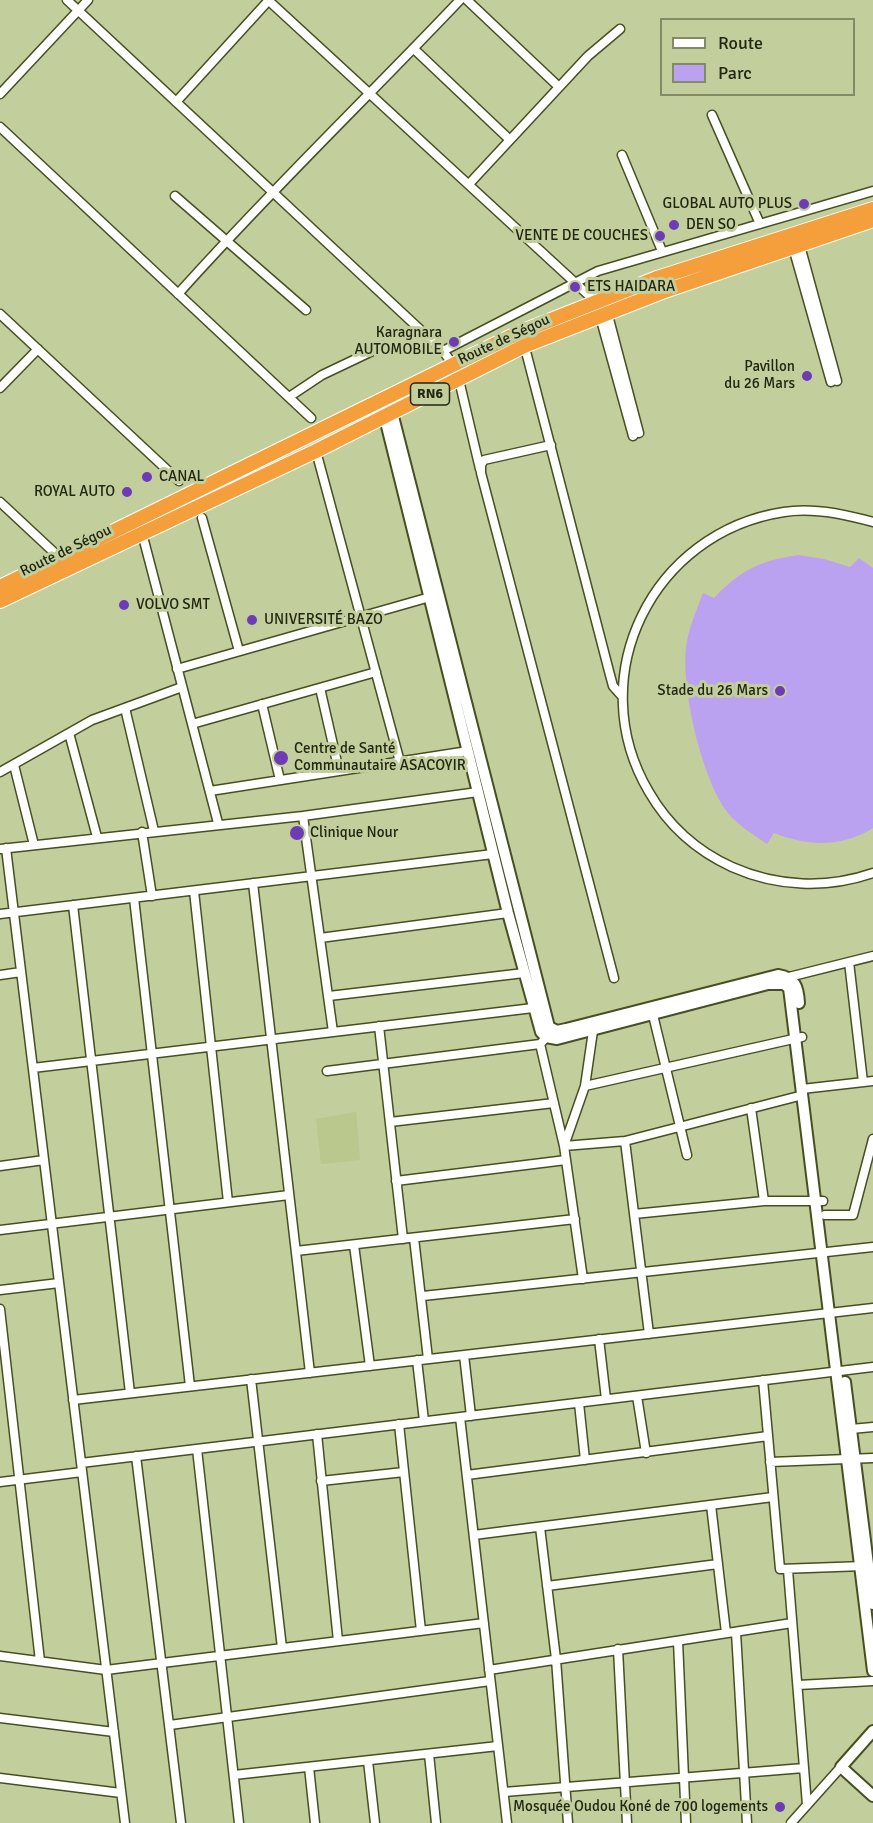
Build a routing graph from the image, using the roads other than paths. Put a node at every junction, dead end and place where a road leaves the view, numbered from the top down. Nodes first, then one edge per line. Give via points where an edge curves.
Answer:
1 (67, 0) edge
2 (88, 0) edge
3 (268, 0) edge
4 (460, 0) edge
5 (467, 0) edge
6 (78, 10) junction
7 (620, 29) dead end
8 (414, 49) junction
9 (559, 87) junction
10 (0, 94) edge
11 (370, 94) junction
12 (176, 102) junction
13 (712, 115) dead end
14 (0, 127) edge
15 (510, 140) junction
16 (622, 155) dead end
17 (469, 184) junction
18 (873, 191) edge
19 (273, 192) junction
20 (175, 196) dead end
21 (873, 208) edge
22 (873, 220) edge
23 (760, 224) junction
24 (794, 239) junction
25 (226, 240) junction
26 (662, 251) junction
27 (575, 282) junction
28 (178, 294) junction
29 (602, 307) junction
30 (306, 309) dead end
31 (0, 314) edge
32 (521, 340) junction
33 (383, 346) dead end
34 (38, 349) junction
35 (443, 351) junction
36 (452, 363) junction
37 (459, 380) junction
38 (834, 381) dead end
39 (0, 388) edge
40 (289, 397) junction
41 (384, 399) junction
42 (389, 415) junction
43 (311, 418) dead end
44 (636, 434) dead end
45 (550, 445) junction
46 (316, 451) junction
47 (481, 473) junction
48 (179, 480) dead end
49 (0, 502) edge
50 (202, 518) dead end
51 (873, 522) edge
52 (142, 533) junction
53 (59, 557) junction
54 (0, 586) edge
55 (430, 597) junction
56 (0, 601) edge
57 (362, 616) junction
58 (239, 651) junction
59 (177, 669) junction
60 (376, 672) junction
61 (182, 687) junction
62 (320, 688) junction
63 (621, 695) junction
64 (262, 704) junction
65 (125, 708) junction
66 (192, 724) junction
67 (69, 733) junction
68 (468, 751) junction
69 (400, 762) junction
70 (14, 765) junction
71 (339, 771) junction
72 (0, 772) edge
73 (280, 780) junction
74 (210, 791) junction
75 (478, 792) junction
76 (303, 816) junction
77 (218, 823) junction
78 (154, 831) junction
79 (142, 832) junction
80 (97, 837) junction
81 (34, 845) junction
82 (3, 848) edge
83 (494, 854) junction
84 (873, 873) edge
85 (311, 876) junction
86 (253, 883) junction
87 (194, 891) junction
88 (152, 896) junction
89 (134, 898) junction
90 (73, 905) junction
91 (14, 913) junction
92 (0, 914) edge
93 (508, 914) junction
94 (320, 938) junction
95 (873, 956) edge
96 (849, 962) junction
97 (21, 972) junction
98 (524, 973) junction
99 (0, 975) edge
100 (614, 978) dead end
101 (787, 981) junction
102 (329, 996) junction
103 (533, 1008) junction
104 (653, 1015) junction
105 (379, 1026) junction
106 (593, 1031) junction
107 (333, 1032) junction
108 (546, 1037) junction
109 (799, 1037) junction
110 (271, 1039) junction
111 (211, 1047) junction
112 (152, 1054) junction
113 (91, 1061) junction
114 (383, 1064) junction
115 (666, 1067) junction
116 (33, 1068) junction
117 (327, 1071) dead end
118 (873, 1081) edge
119 (863, 1082) junction
120 (585, 1086) junction
121 (805, 1091) junction
122 (554, 1103) junction
123 (751, 1108) junction
124 (390, 1122) junction
125 (680, 1126) junction
126 (873, 1139) edge
127 (625, 1141) junction
128 (564, 1146) junction
129 (687, 1155) dead end
130 (44, 1160) junction
131 (566, 1160) junction
132 (0, 1166) edge
133 (396, 1181) junction
134 (873, 1186) edge
135 (861, 1188) junction
136 (289, 1195) junction
137 (764, 1200) junction
138 (820, 1201) junction
139 (228, 1202) junction
140 (170, 1209) junction
141 (634, 1214) junction
142 (825, 1215) junction
143 (110, 1216) junction
144 (575, 1219) junction
145 (52, 1223) junction
146 (0, 1230) edge
147 (414, 1238) junction
148 (403, 1239) junction
149 (354, 1245) junction
150 (873, 1247) edge
151 (296, 1251) junction
152 (826, 1252) junction
153 (642, 1272) junction
154 (583, 1279) junction
155 (59, 1283) junction
156 (0, 1290) edge
157 (423, 1296) junction
158 (873, 1308) edge
159 (0, 1310) edge
160 (833, 1313) junction
161 (649, 1334) junction
162 (599, 1339) junction
163 (464, 1355) junction
164 (428, 1359) junction
165 (417, 1360) junction
166 (370, 1366) junction
167 (873, 1367) edge
168 (840, 1371) junction
169 (310, 1373) junction
170 (250, 1379) junction
171 (763, 1380) junction
172 (190, 1386) junction
173 (130, 1393) junction
174 (637, 1395) junction
175 (606, 1399) junction
176 (74, 1400) junction
177 (579, 1402) junction
178 (471, 1416) junction
179 (460, 1417) junction
180 (424, 1421) junction
181 (399, 1424) junction
182 (873, 1426) edge
183 (851, 1429) junction
184 (317, 1434) junction
185 (768, 1436) junction
186 (258, 1441) junction
187 (197, 1449) junction
188 (646, 1453) junction
189 (136, 1456) junction
190 (873, 1458) edge
191 (851, 1459) junction
192 (585, 1460) junction
193 (770, 1462) junction
194 (82, 1467) junction
195 (404, 1472) junction
196 (467, 1475) junction
197 (19, 1479) junction
198 (321, 1481) junction
199 (0, 1482) edge
200 (773, 1497) junction
201 (711, 1505) junction
202 (540, 1527) junction
203 (474, 1535) junction
204 (718, 1564) junction
205 (867, 1566) edge
206 (788, 1570) junction
207 (547, 1586) junction
208 (873, 1604) edge
209 (484, 1623) junction
210 (792, 1623) junction
211 (421, 1630) junction
212 (736, 1632) junction
213 (726, 1634) junction
214 (338, 1641) junction
215 (678, 1641) junction
216 (282, 1648) junction
217 (618, 1649) junction
218 (0, 1656) edge
219 (221, 1656) junction
220 (556, 1659) junction
221 (40, 1661) junction
222 (164, 1663) junction
223 (106, 1670) junction
224 (489, 1670) junction
225 (873, 1671) edge
226 (873, 1681) edge
227 (490, 1682) junction
228 (798, 1685) junction
229 (228, 1717) junction
230 (0, 1718) edge
231 (170, 1725) junction
232 (873, 1731) edge
233 (114, 1732) junction
234 (498, 1746) junction
235 (429, 1754) junction
236 (368, 1761) junction
237 (309, 1767) junction
238 (804, 1767) junction
239 (841, 1767) junction
240 (744, 1772) junction
241 (234, 1775) junction
242 (0, 1778) edge
243 (683, 1778) junction
244 (625, 1782) junction
245 (566, 1787) junction
246 (504, 1792) junction
247 (121, 1793) junction
248 (873, 1796) edge
249 (807, 1805) junction
250 (125, 1823) edge
251 (181, 1823) edge
252 (239, 1823) edge
253 (315, 1823) edge
254 (375, 1823) edge
255 (436, 1823) edge
256 (507, 1823) edge
257 (568, 1823) edge
258 (627, 1823) edge
259 (686, 1823) edge
260 (747, 1823) edge
261 (791, 1823) edge

1 - 6 street
2 - 6 street
3 - 11 street
3 - 12 street
4 - 8 street
5 - 9 street
6 - 10 street
6 - 12 street
7 - 9 street
8 - 11 street
8 - 15 street
9 - 15 street
11 - 17 street
11 - 19 street
12 - 19 street
13 - 23 street
14 - 28 street
15 - 17 street
16 - 26 street
17 - 27 street
18 - 23 street
19 - 25 street
19 - 35 street
20 - 25 street
21 - 24 highway, Route de Ségou / RN6
22 - 24 highway, Route de Ségou / RN6
23 - 26 street
24 - 29 highway, Route de Ségou / RN6 via 657,278
24 - 38 street
25 - 28 street
25 - 30 street
26 - 27 street
27 - 29 street
27 - 35 street
28 - 40 street
29 - 32 highway, Route de Ségou / RN6
29 - 44 street
31 - 34 street
32 - 36 highway, Route de Ségou / RN6
32 - 37 highway, Route de Ségou / RN6
32 - 45 street
33 - 40 street via 322,375
34 - 39 street
34 - 48 street
35 - 36 street
36 - 41 highway, Route de Ségou / RN6
37 - 42 highway, Route de Ségou / RN6
37 - 47 street
40 - 43 street
41 - 42 street
41 - 53 highway, Route de Ségou / RN6
42 - 46 highway, Route de Ségou / RN6
42 - 55 street
42 - 108 street
45 - 47 street via 484,460
45 - 63 street via 613,686
46 - 52 highway, Route de Ségou / RN6
46 - 57 street
47 - 100 street
49 - 53 street
50 - 58 street
51 - 63 street via 827,512 785,511 740,524 712,539 664,579 639,619
52 - 56 highway, Route de Ségou / RN6
52 - 59 street
53 - 54 highway, Route de Ségou / RN6
55 - 57 street
55 - 68 street
57 - 58 street
57 - 60 street
58 - 59 street
59 - 61 street
60 - 62 street
60 - 69 street
61 - 65 street
61 - 66 street
62 - 64 street
62 - 71 street
63 - 84 street via 627,736 641,778 669,822 705,851 741,871 788,882 833,883
64 - 66 street
64 - 73 street
65 - 67 street
65 - 78 street
66 - 74 street
67 - 70 street
67 - 80 street
68 - 69 street
68 - 75 street
69 - 71 street
70 - 72 street
70 - 81 street
71 - 73 street
73 - 74 street
74 - 77 street
75 - 76 street
75 - 83 street
76 - 77 street
76 - 85 street
77 - 78 street
78 - 79 street
79 - 80 street
79 - 88 street
80 - 81 street
81 - 82 street
82 - 91 street
83 - 85 street
83 - 93 street
85 - 86 street
85 - 94 street
86 - 87 street
86 - 110 street
87 - 88 street
87 - 111 street
88 - 89 street
89 - 90 street
89 - 112 street
90 - 91 street
90 - 113 street
91 - 92 street
91 - 97 street
93 - 94 street
93 - 98 street
94 - 102 street
95 - 96 street
96 - 101 street
96 - 119 street
97 - 99 street
97 - 116 street
98 - 102 street
98 - 103 street
101 - 104 street
101 - 108 street via 768,976
101 - 109 street
102 - 107 street
103 - 105 street
103 - 108 street
104 - 106 street
104 - 115 street
105 - 107 street
105 - 114 street
106 - 108 street via 557,1040
106 - 120 street
107 - 110 street
108 - 114 street
108 - 122 street
109 - 115 street
109 - 121 street
110 - 111 street
110 - 136 street
111 - 112 street
111 - 139 street
112 - 113 street
112 - 140 street
113 - 116 street
113 - 143 street
114 - 117 street
114 - 124 street
115 - 120 street
115 - 125 street
116 - 130 street
118 - 119 street
119 - 121 street
120 - 128 street
121 - 123 street
121 - 138 street
122 - 124 street
122 - 128 street
123 - 125 street
123 - 137 street
124 - 133 street
125 - 127 street
125 - 129 street
126 - 135 street
127 - 128 street
127 - 141 street
128 - 131 street
130 - 132 street
130 - 145 street
131 - 133 street
131 - 144 street
133 - 148 street
134 - 135 street
135 - 142 street via 853,1215
136 - 139 street
136 - 151 street
137 - 138 street
137 - 141 street
138 - 142 street
138 - 152 street
139 - 140 street
140 - 143 street
140 - 172 street
141 - 153 street
142 - 152 street
143 - 145 street
143 - 173 street
144 - 147 street
144 - 154 street
145 - 146 street
145 - 155 street
147 - 148 street
147 - 157 street
148 - 149 street
149 - 151 street
149 - 166 street
150 - 152 street
151 - 169 street
152 - 153 street
152 - 160 street
153 - 154 street
153 - 161 street
154 - 157 street
155 - 156 street
155 - 176 street
157 - 164 street
158 - 160 street
159 - 197 street
160 - 161 street
160 - 168 street
161 - 162 street
162 - 163 street
162 - 175 street
163 - 164 street
163 - 178 street
164 - 165 street
165 - 166 street
165 - 180 street
166 - 169 street
167 - 168 street
168 - 171 street
168 - 183 street
168 - 191 street
169 - 170 street
170 - 172 street
170 - 186 street
171 - 174 street
171 - 185 street
172 - 173 street
173 - 176 street
174 - 175 street
174 - 188 street
175 - 177 street
176 - 194 street
177 - 178 street
177 - 192 street
178 - 179 street
179 - 180 street
179 - 196 street
180 - 181 street
181 - 184 street
181 - 195 street
182 - 183 street
183 - 191 street
184 - 186 street
184 - 198 street
185 - 188 street
185 - 193 street
186 - 187 street
186 - 216 street
187 - 189 street
187 - 219 street
188 - 192 street
189 - 194 street
189 - 222 street
190 - 191 street
191 - 193 street
191 - 205 street
192 - 196 street
193 - 200 street
194 - 197 street
194 - 223 street
195 - 198 street
195 - 211 street
196 - 203 street
197 - 199 street
197 - 221 street
198 - 214 street
200 - 201 street
200 - 206 street via 780,1567
201 - 202 street
201 - 204 street
202 - 203 street
202 - 207 street
203 - 209 street
204 - 207 street
204 - 213 street
205 - 206 street
205 - 208 street
205 - 225 street
206 - 210 street
207 - 220 street
209 - 211 street
209 - 224 street
210 - 212 street
210 - 228 street
211 - 214 street
212 - 213 street
212 - 240 street
213 - 215 street
214 - 216 street
215 - 217 street
215 - 243 street
216 - 219 street
217 - 220 street
217 - 244 street
218 - 221 street
219 - 222 street
219 - 229 street
220 - 224 street
220 - 245 street
221 - 223 street
222 - 223 street
222 - 231 street
223 - 233 street
224 - 227 street
226 - 228 street
227 - 229 street
227 - 234 street
228 - 238 street
229 - 231 street
229 - 241 street
230 - 233 street
231 - 251 street
232 - 239 street
233 - 247 street
234 - 235 street
234 - 246 street
235 - 236 street
235 - 255 street
236 - 237 street
236 - 254 street
237 - 241 street
237 - 253 street
238 - 240 street
238 - 249 street
239 - 248 street
239 - 249 street
240 - 243 street
240 - 260 street
241 - 252 street
242 - 247 street
243 - 244 street
243 - 259 street
244 - 245 street
244 - 258 street
245 - 246 street
245 - 257 street
246 - 256 street
247 - 250 street
249 - 261 street

